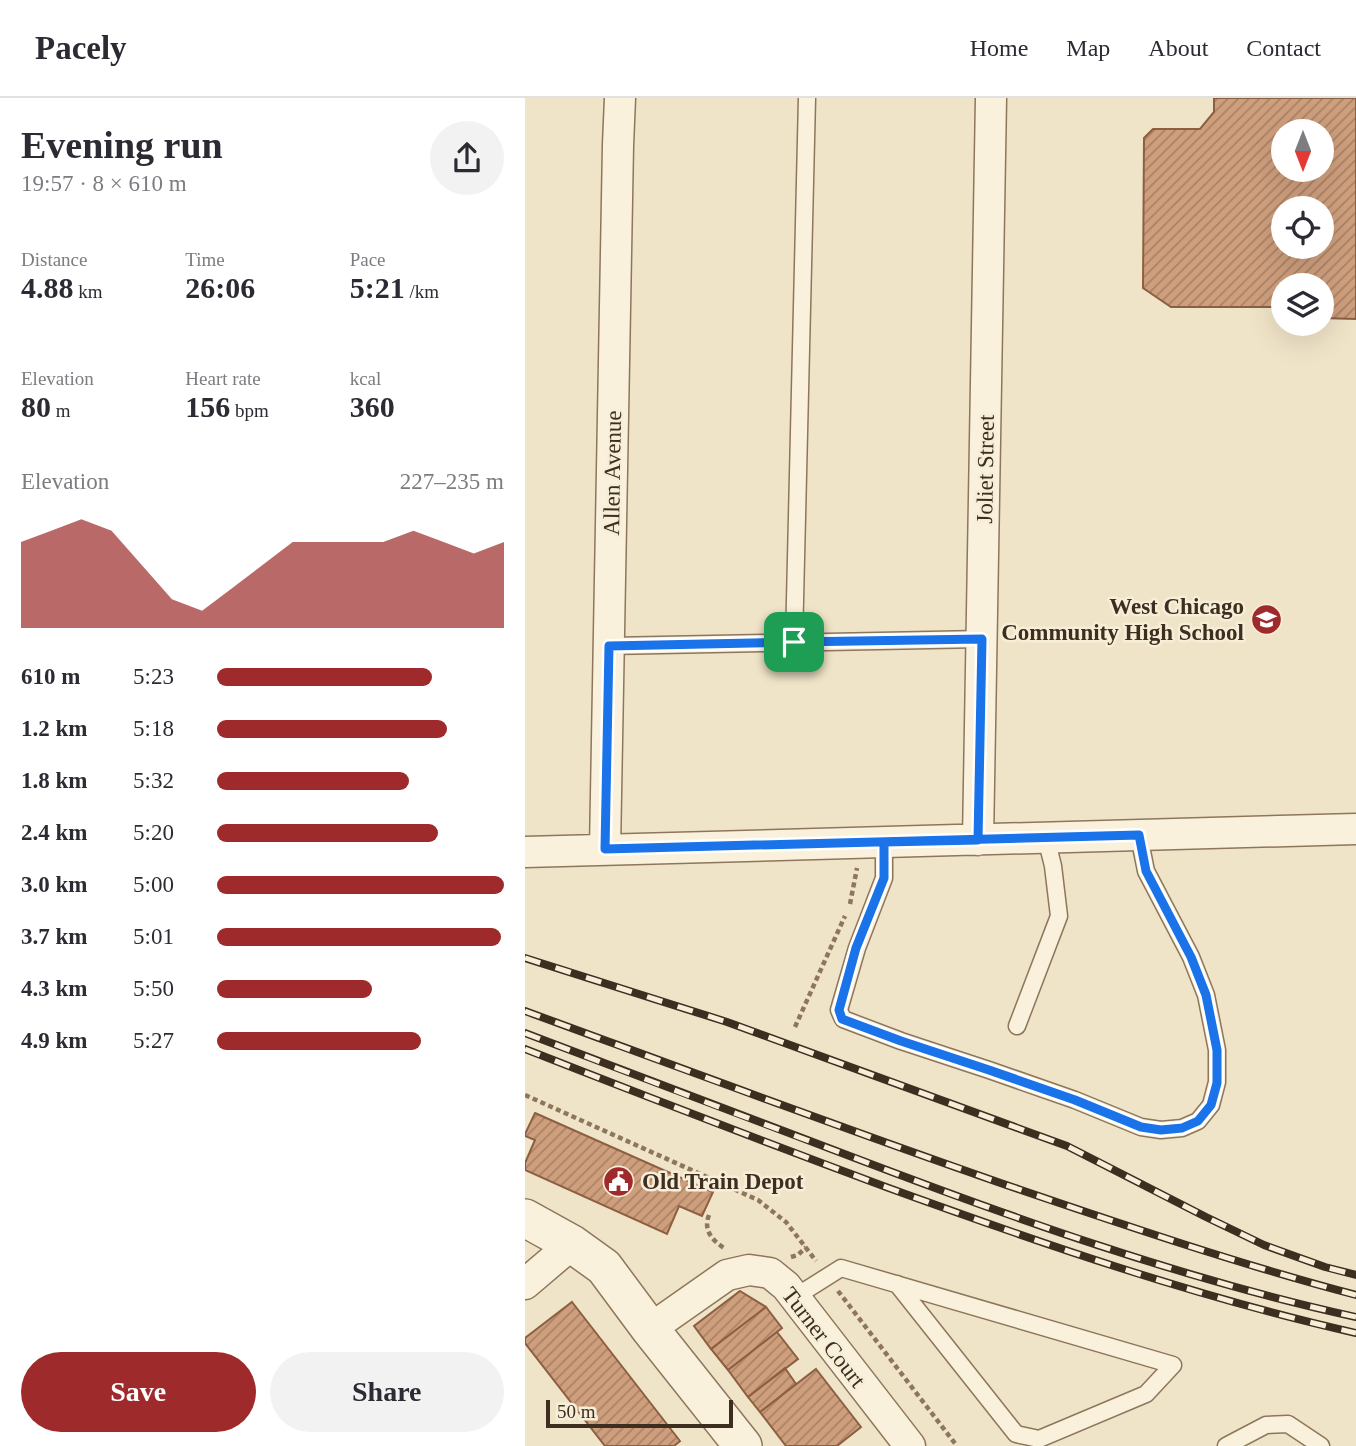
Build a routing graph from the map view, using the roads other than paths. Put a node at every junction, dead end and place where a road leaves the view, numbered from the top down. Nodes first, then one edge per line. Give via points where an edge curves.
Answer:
1 (620, 98) edge
2 (807, 98) edge
3 (991, 98) edge
4 (982, 639) junction
5 (794, 642) junction
6 (609, 646) junction
7 (1356, 830) edge
8 (1139, 835) junction
9 (1046, 838) junction
10 (978, 840) junction
11 (873, 842) junction
12 (605, 849) junction
13 (525, 852) edge
14 (1017, 1026) dead end
15 (525, 1218) edge
16 (572, 1244) junction
17 (525, 1284) edge
18 (897, 1284) junction
19 (795, 1297) junction
20 (650, 1329) junction
21 (743, 1446) edge
22 (910, 1446) edge
23 (1226, 1446) edge
24 (1321, 1446) edge

1 - 6 street, Allen Avenue
2 - 5 lane
3 - 4 street, Joliet Street
4 - 5 lane
4 - 10 street, Joliet Street
5 - 6 lane
6 - 12 street, Allen Avenue
7 - 8 street
8 - 9 street
8 - 11 lane via 1146,871 1206,995 1217,1050 1217,1083 1211,1105 1198,1121 1182,1128 1141,1127 842,1019 839,1010 856,948 884,878
9 - 10 street
9 - 14 lane via 1059,916
10 - 11 street
11 - 12 street
12 - 13 street
15 - 16 street
16 - 17 street
16 - 20 street via 604,1267
18 - 18 lane via 1002,1315 1173,1365 1146,1394 1039,1439 1016,1434
18 - 19 lane via 841,1268
19 - 20 street, Turner Court via 770,1273 750,1269 727,1275
19 - 22 street, Turner Court
20 - 21 street
23 - 24 lane via 1266,1425 1288,1424

